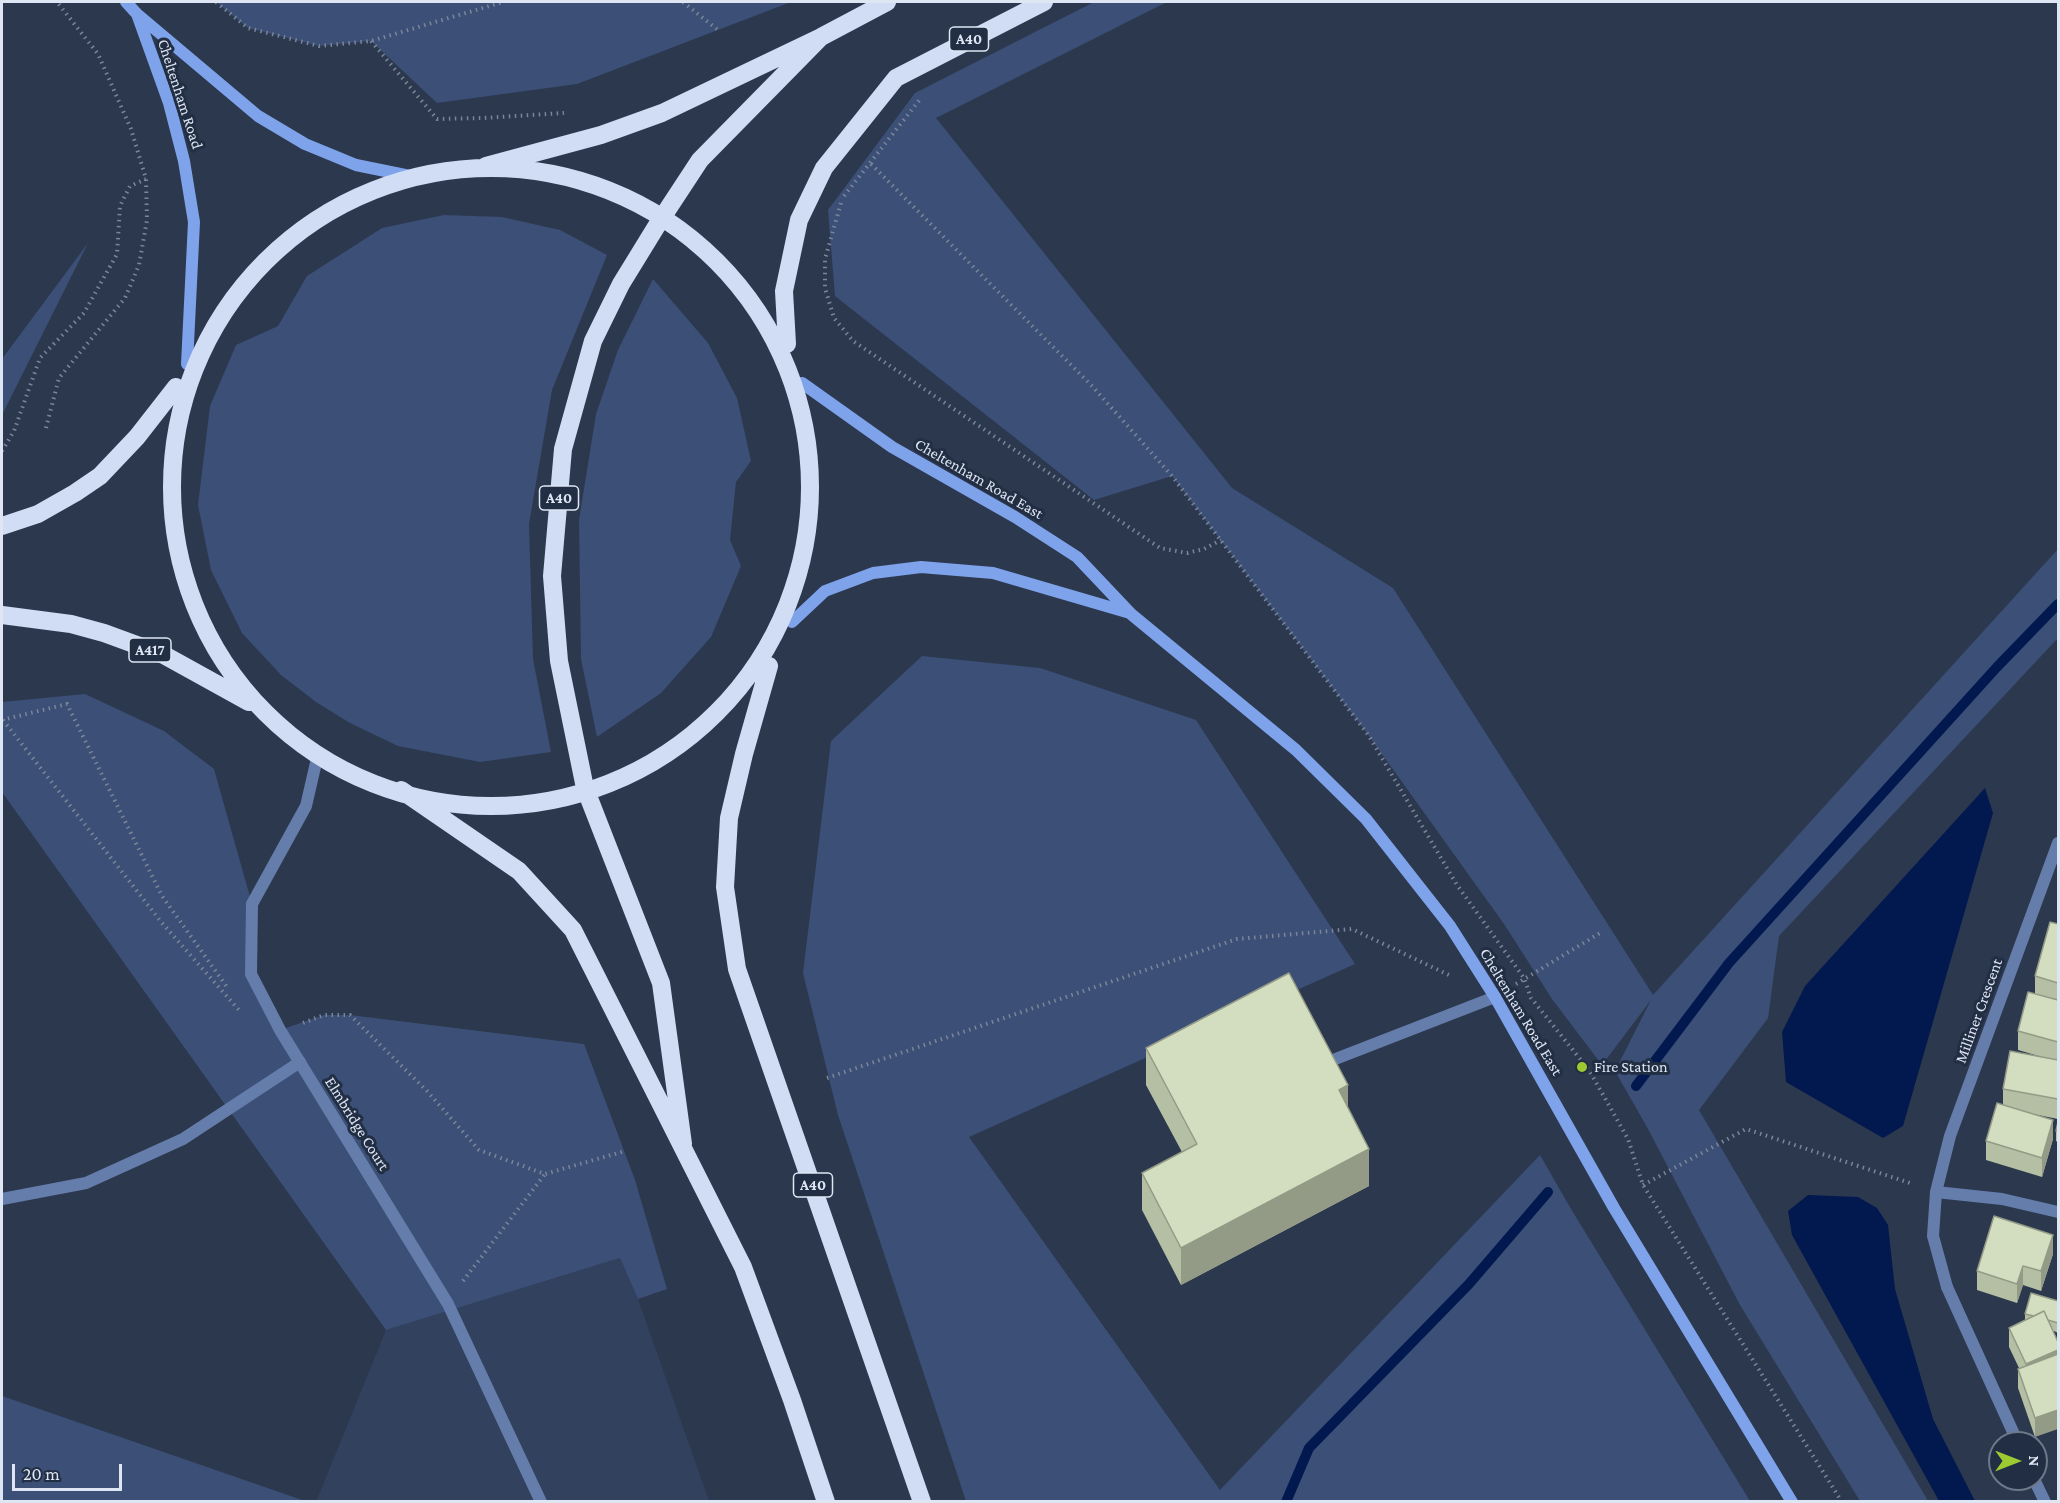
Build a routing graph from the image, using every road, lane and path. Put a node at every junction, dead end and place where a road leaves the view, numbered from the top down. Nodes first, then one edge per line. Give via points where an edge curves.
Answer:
1 (57, 2) edge
2 (126, 2) edge
3 (216, 2) edge
4 (502, 2) edge
5 (683, 2) edge
6 (887, 2) edge
7 (1044, 2) edge
8 (137, 14) junction
9 (718, 30) dead end
10 (821, 37) junction
11 (370, 41) junction
12 (924, 94) dead end
13 (571, 111) dead end
14 (871, 164) dead end
15 (484, 166) junction
16 (410, 176) junction
17 (146, 178) junction
18 (656, 226) junction
19 (788, 344) junction
20 (184, 373) junction
21 (802, 383) junction
22 (46, 428) dead end
23 (2, 451) edge
24 (2, 526) edge
25 (1221, 540) junction
26 (1131, 614) junction
27 (2, 615) edge
28 (792, 622) junction
29 (770, 664) junction
30 (253, 704) junction
31 (2, 720) edge
32 (318, 754) junction
33 (398, 787) junction
34 (585, 788) junction
35 (2058, 843) edge
36 (1600, 933) dead end
37 (1454, 978) dead end
38 (1524, 978) junction
39 (1495, 997) junction
40 (280, 1030) junction
41 (300, 1062) junction
42 (1318, 1066) edge
43 (826, 1078) dead end
44 (682, 1144) junction
45 (625, 1151) dead end
46 (544, 1174) junction
47 (1643, 1185) junction
48 (1936, 1192) junction
49 (2, 1198) edge
50 (2058, 1212) edge
51 (457, 1288) dead end
52 (2013, 1431) edge
53 (541, 1502) edge
54 (826, 1502) edge
55 (922, 1502) edge
56 (1792, 1502) edge
57 (1842, 1502) edge

1 - 17 path via 98,54 131,129
2 - 8 main road, Cheltenham Road
3 - 11 path via 248,28 319,46
4 - 11 path
5 - 9 path
6 - 10 highway, A40
7 - 19 highway, A40 via 896,78 824,168 799,220 786,280
8 - 16 main road, Cheltenham Road via 258,116 305,144 356,165
8 - 20 main road, Cheltenham Road via 169,103 194,222
10 - 15 highway, A40 via 662,113 601,135
10 - 18 highway, A40 via 700,160
11 - 13 path via 436,119
12 - 25 path via 843,197 825,259 825,288 834,318 853,341 1160,548 1187,553
14 - 25 path via 1093,387 1172,476
15 - 16 highway, A40
15 - 18 highway, A40 via 578,189
16 - 20 highway, A40 via 337,208 261,265 226,303
17 - 22 path via 147,220 139,266 125,298 59,378
17 - 23 path via 130,186 120,206 117,254 84,313 40,358 14,431
18 - 19 highway, A40 via 745,300
18 - 34 highway, A40 via 593,341 563,449 552,576 559,661
19 - 21 highway, A40
20 - 24 highway via 137,437 100,476 38,514
20 - 30 highway, A40 via 168,436 167,502 175,550 186,594 204,633
21 - 26 main road, Cheltenham Road East via 892,447 1077,557
21 - 28 highway, A40 via 815,490 809,563
25 - 38 path via 1369,736 1456,885
26 - 28 main road, Cheltenham Road East via 993,573 921,567 873,573 825,591
26 - 39 main road, Cheltenham Road East via 1296,750 1366,819 1450,926
27 - 30 highway, A417 via 71,624 104,633 164,655
28 - 29 highway, A40
29 - 34 highway, A40 via 709,720 662,755
29 - 55 highway, A40 via 729,818 725,887 737,969
30 - 32 highway, A40
31 - 31 path via 67,704 162,896 241,1010 162,923
32 - 33 highway, A40
32 - 40 street, Elmbridge Court via 306,806 252,904 251,974
33 - 34 highway, A40 via 474,798 526,798
33 - 44 highway, A40 via 519,871 573,930
34 - 44 highway, A40 via 661,983
35 - 48 street, Milliner Crescent via 1950,1136
36 - 38 path
37 - 43 path via 1352,929 1237,939
38 - 39 path
38 - 47 path via 1531,998 1589,1070 1628,1139
39 - 42 street
39 - 56 main road, Cheltenham Road East via 1614,1208
40 - 41 street, Elmbridge Court
40 - 46 path via 324,1015 350,1015 427,1091 479,1150
41 - 49 street via 183,1139 86,1184
41 - 53 street, Elmbridge Court via 448,1304
44 - 54 highway, A40 via 743,1267
45 - 46 path
46 - 51 path
47 - 48 path via 1746,1129
47 - 57 path
48 - 50 street via 2002,1199
48 - 52 street, Milliner Crescent via 1933,1236 1947,1287

